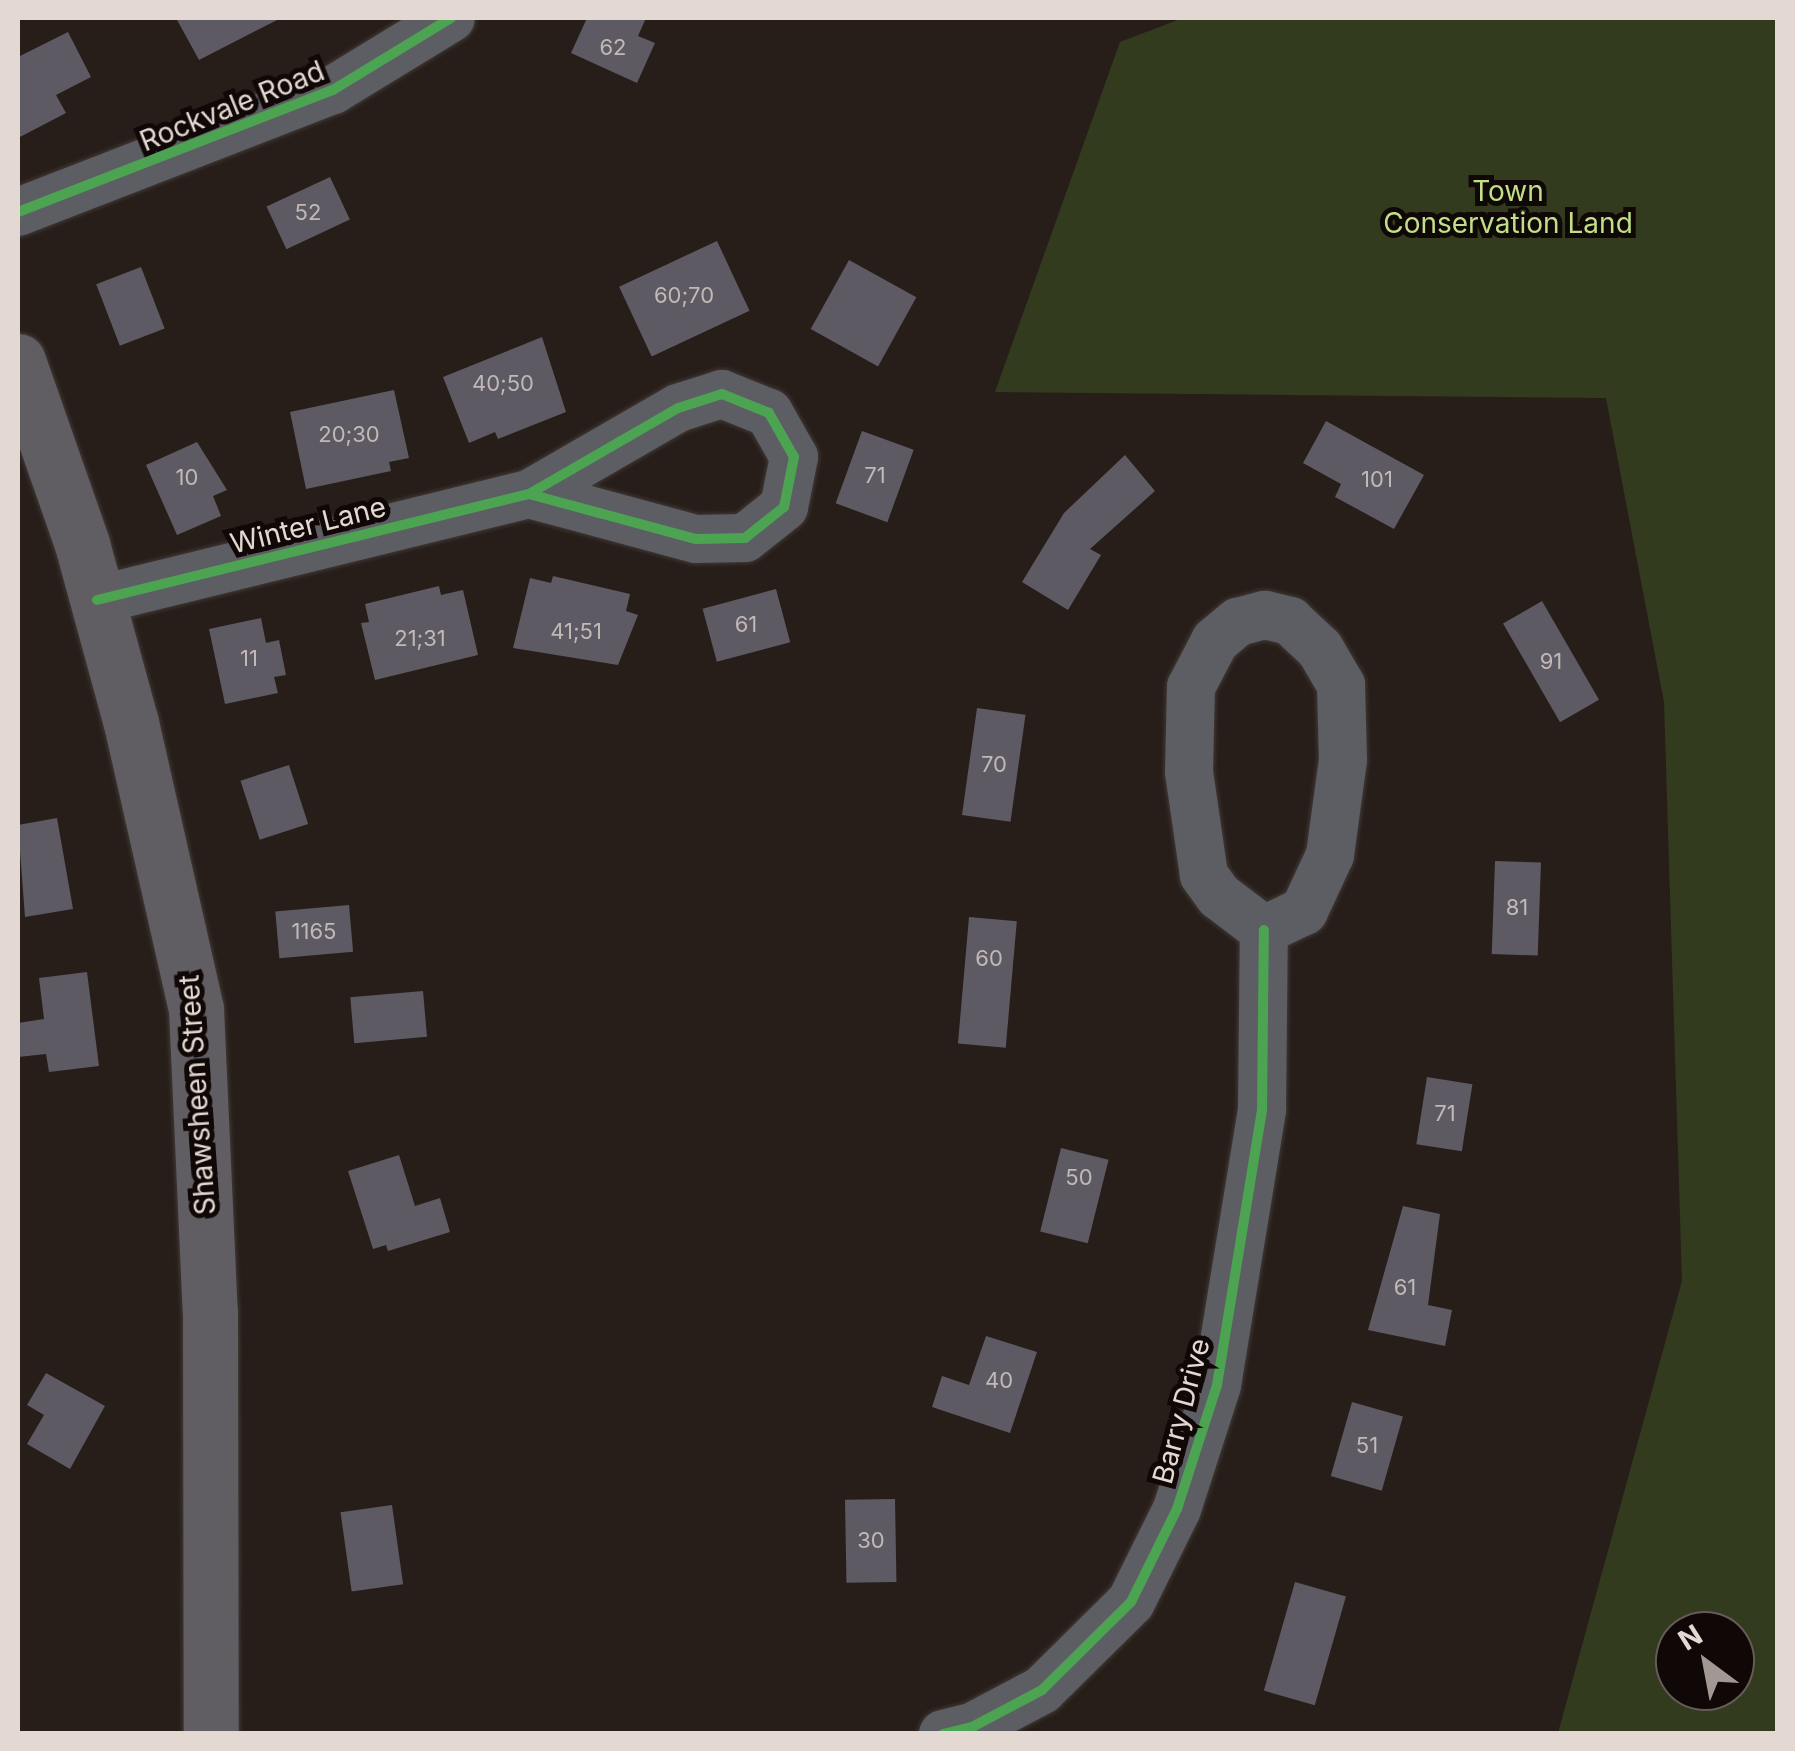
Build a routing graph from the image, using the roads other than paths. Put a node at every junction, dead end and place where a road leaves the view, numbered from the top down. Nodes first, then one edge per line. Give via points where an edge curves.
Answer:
1 (451, 18) edge
2 (18, 212) edge
3 (18, 361) edge
4 (529, 494) junction
5 (97, 600) junction
6 (1264, 930) junction
7 (211, 1734) edge
8 (943, 1734) edge

1 - 2 street, Rockvale Road via 332,90
3 - 5 main road, Shawsheen Street
4 - 4 street, Winter Lane via 720,542 745,538 784,506 794,457 769,413 722,394 678,408
4 - 5 street, Winter Lane
5 - 7 main road, Shawsheen Street via 196,1009 210,1312
6 - 6 street via 1304,912 1330,856 1343,760 1342,685 1320,648 1290,621 1265,615 1238,622 1216,640 1191,686 1189,772 1204,874 1219,896
6 - 8 street, Barry Drive via 1262,1109 1217,1385 1177,1509 1131,1602 1042,1690 974,1726

